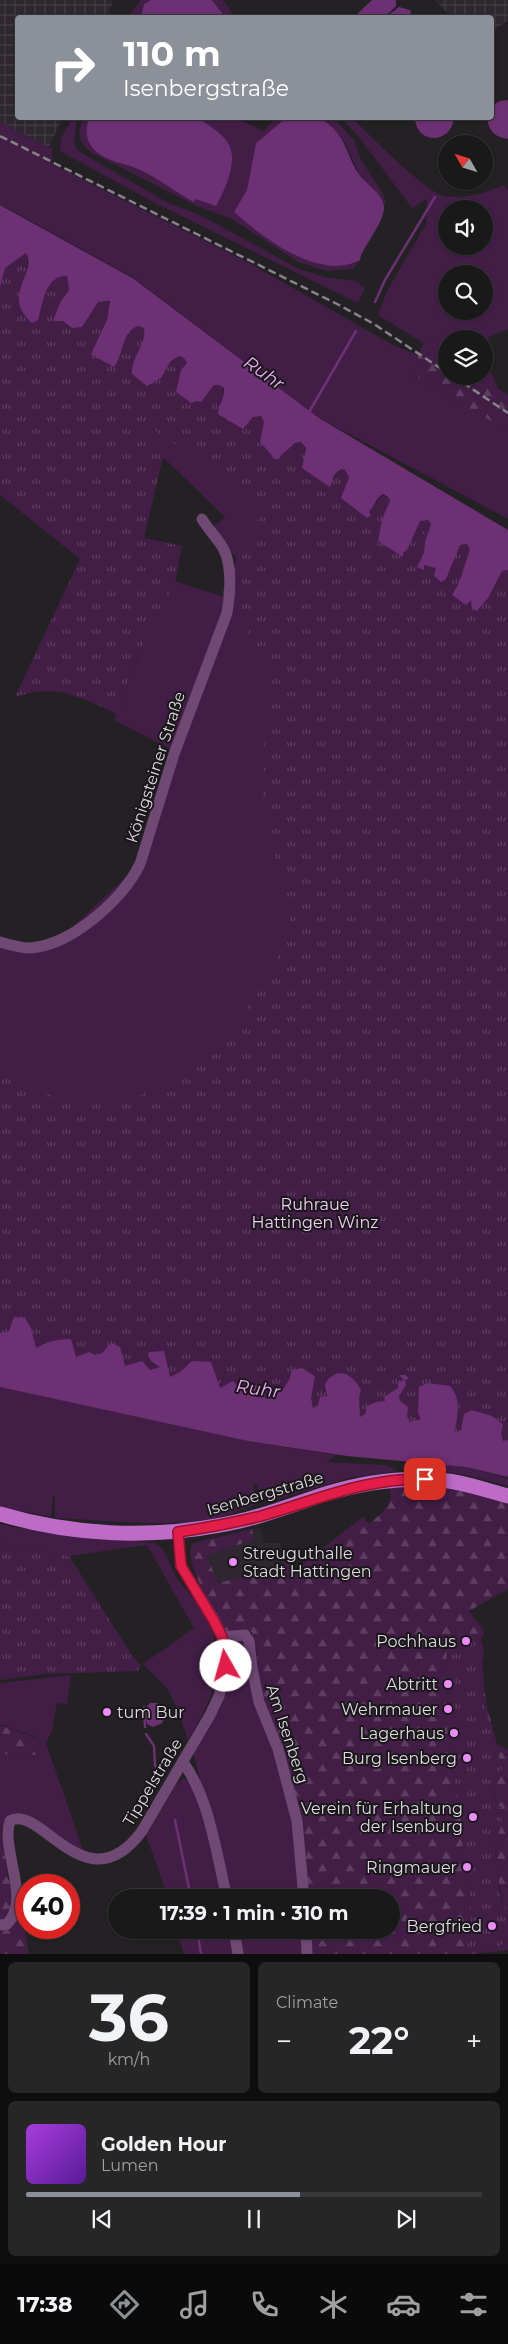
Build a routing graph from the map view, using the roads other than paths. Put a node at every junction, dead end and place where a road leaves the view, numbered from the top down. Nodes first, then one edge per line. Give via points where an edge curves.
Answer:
1 (202, 519) dead end
2 (0, 942) edge
3 (508, 1496) edge
4 (0, 1514) edge
5 (178, 1532) junction
6 (222, 1637) junction
7 (183, 1762) junction
8 (225, 1889) edge
9 (303, 1889) edge
10 (0, 1925) edge
11 (236, 1939) edge
12 (306, 1939) edge
13 (238, 1954) edge
14 (307, 1954) edge

1 - 2 street, Königsteiner Straße via 223,548 227,560 228,607 174,754 140,864 117,897 58,941 29,948
3 - 5 main road, Isenbergstraße via 451,1481 386,1481 323,1495 238,1522
4 - 5 main road, Isenbergstraße via 73,1529 131,1534
5 - 6 street, Tippelstraße via 181,1566
6 - 7 street, Tippelstraße via 226,1666 218,1696
6 - 9 street, Am Isenberg via 245,1635 249,1641 259,1702 278,1749 297,1821
7 - 8 street via 194,1778 206,1814
7 - 10 street, Tippelstraße via 136,1840 120,1853 104,1859 90,1858 70,1850 22,1819 10,1821 5,1836 15,1896 14,1915 7,1924
11 - 13 street
12 - 14 street

